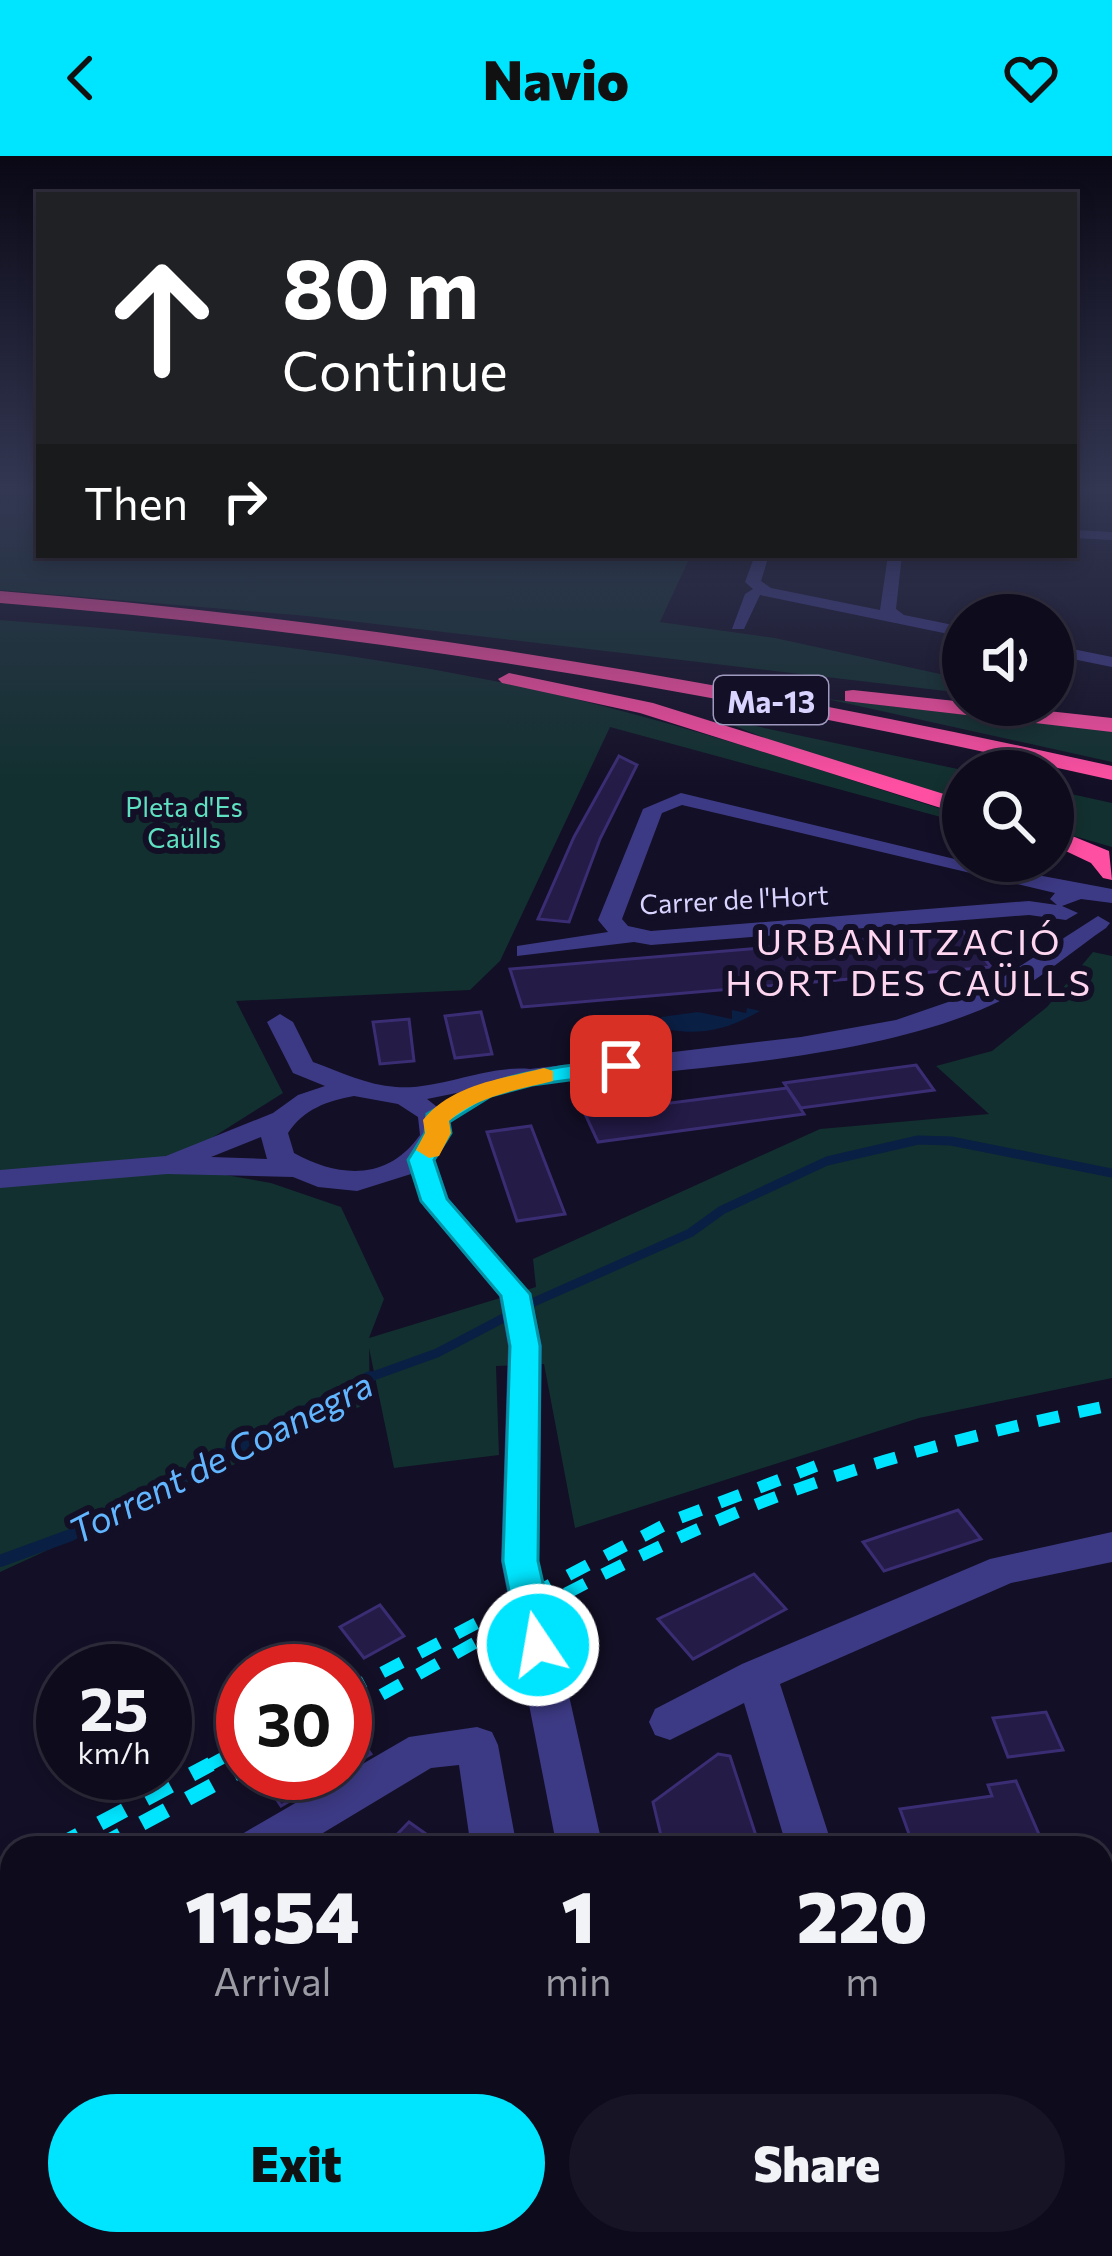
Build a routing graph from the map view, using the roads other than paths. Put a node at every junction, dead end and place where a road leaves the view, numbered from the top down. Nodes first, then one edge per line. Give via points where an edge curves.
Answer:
1 (763, 590) edge
2 (891, 590) edge
3 (753, 594) dead end
4 (0, 597) edge
5 (0, 611) edge
6 (899, 620) junction
7 (738, 626) dead end
8 (942, 628) edge
9 (435, 651) junction
10 (1074, 654) edge
11 (1112, 662) edge
12 (1112, 725) edge
13 (942, 756) edge
14 (1112, 772) edge
15 (1074, 785) edge
16 (1112, 794) edge
17 (942, 801) edge
18 (1074, 842) edge
19 (1074, 846) edge
20 (1112, 852) edge
21 (1112, 872) edge
22 (1112, 884) edge
23 (1083, 902) edge
24 (1106, 924) edge
25 (629, 936) junction
26 (525, 951) dead end
27 (1052, 954) junction
28 (280, 1022) dead end
29 (302, 1067) junction
30 (530, 1078) junction
31 (358, 1089) junction
32 (404, 1095) junction
33 (289, 1113) junction
34 (436, 1120) junction
35 (421, 1160) junction
36 (167, 1165) junction
37 (293, 1168) junction
38 (0, 1179) edge
39 (355, 1181) junction
40 (434, 1201) junction
41 (1112, 1547) edge
42 (757, 1676) junction
43 (670, 1722) dead end
44 (278, 1836) edge
45 (492, 1836) edge
46 (577, 1836) edge
47 (806, 1836) edge

1 - 6 street
2 - 6 street via 888,610
3 - 7 street
4 - 9 highway, Ma-13 via 190,614
5 - 9 highway, Ma-13
6 - 8 street
9 - 12 highway via 499,646 751,685
9 - 13 highway, Ma-13
9 - 14 highway, Ma-13 via 737,694
9 - 17 highway via 468,672 645,708
10 - 11 street
15 - 16 highway
18 - 20 highway
19 - 21 highway
22 - 23 street
23 - 24 street
23 - 25 street, Carrer de l'Hort
23 - 25 street, Carrer de l'Hort via 672,799 653,809 610,920
23 - 27 street
24 - 27 street
25 - 26 street
27 - 30 street via 992,995 901,1027
28 - 29 street
29 - 31 street
29 - 33 street
30 - 32 street via 506,1075
30 - 34 street via 482,1091
31 - 32 street
31 - 33 street via 328,1093
32 - 34 street
33 - 36 street
33 - 37 street via 274,1145
34 - 35 street via 438,1133
35 - 39 street
35 - 40 street
36 - 37 street
36 - 38 street
37 - 39 street
39 - 40 street
40 - 46 street via 515,1294 525,1346 520,1561
41 - 42 street via 1004,1570
42 - 43 street
42 - 47 street
44 - 45 street via 424,1750 477,1745

